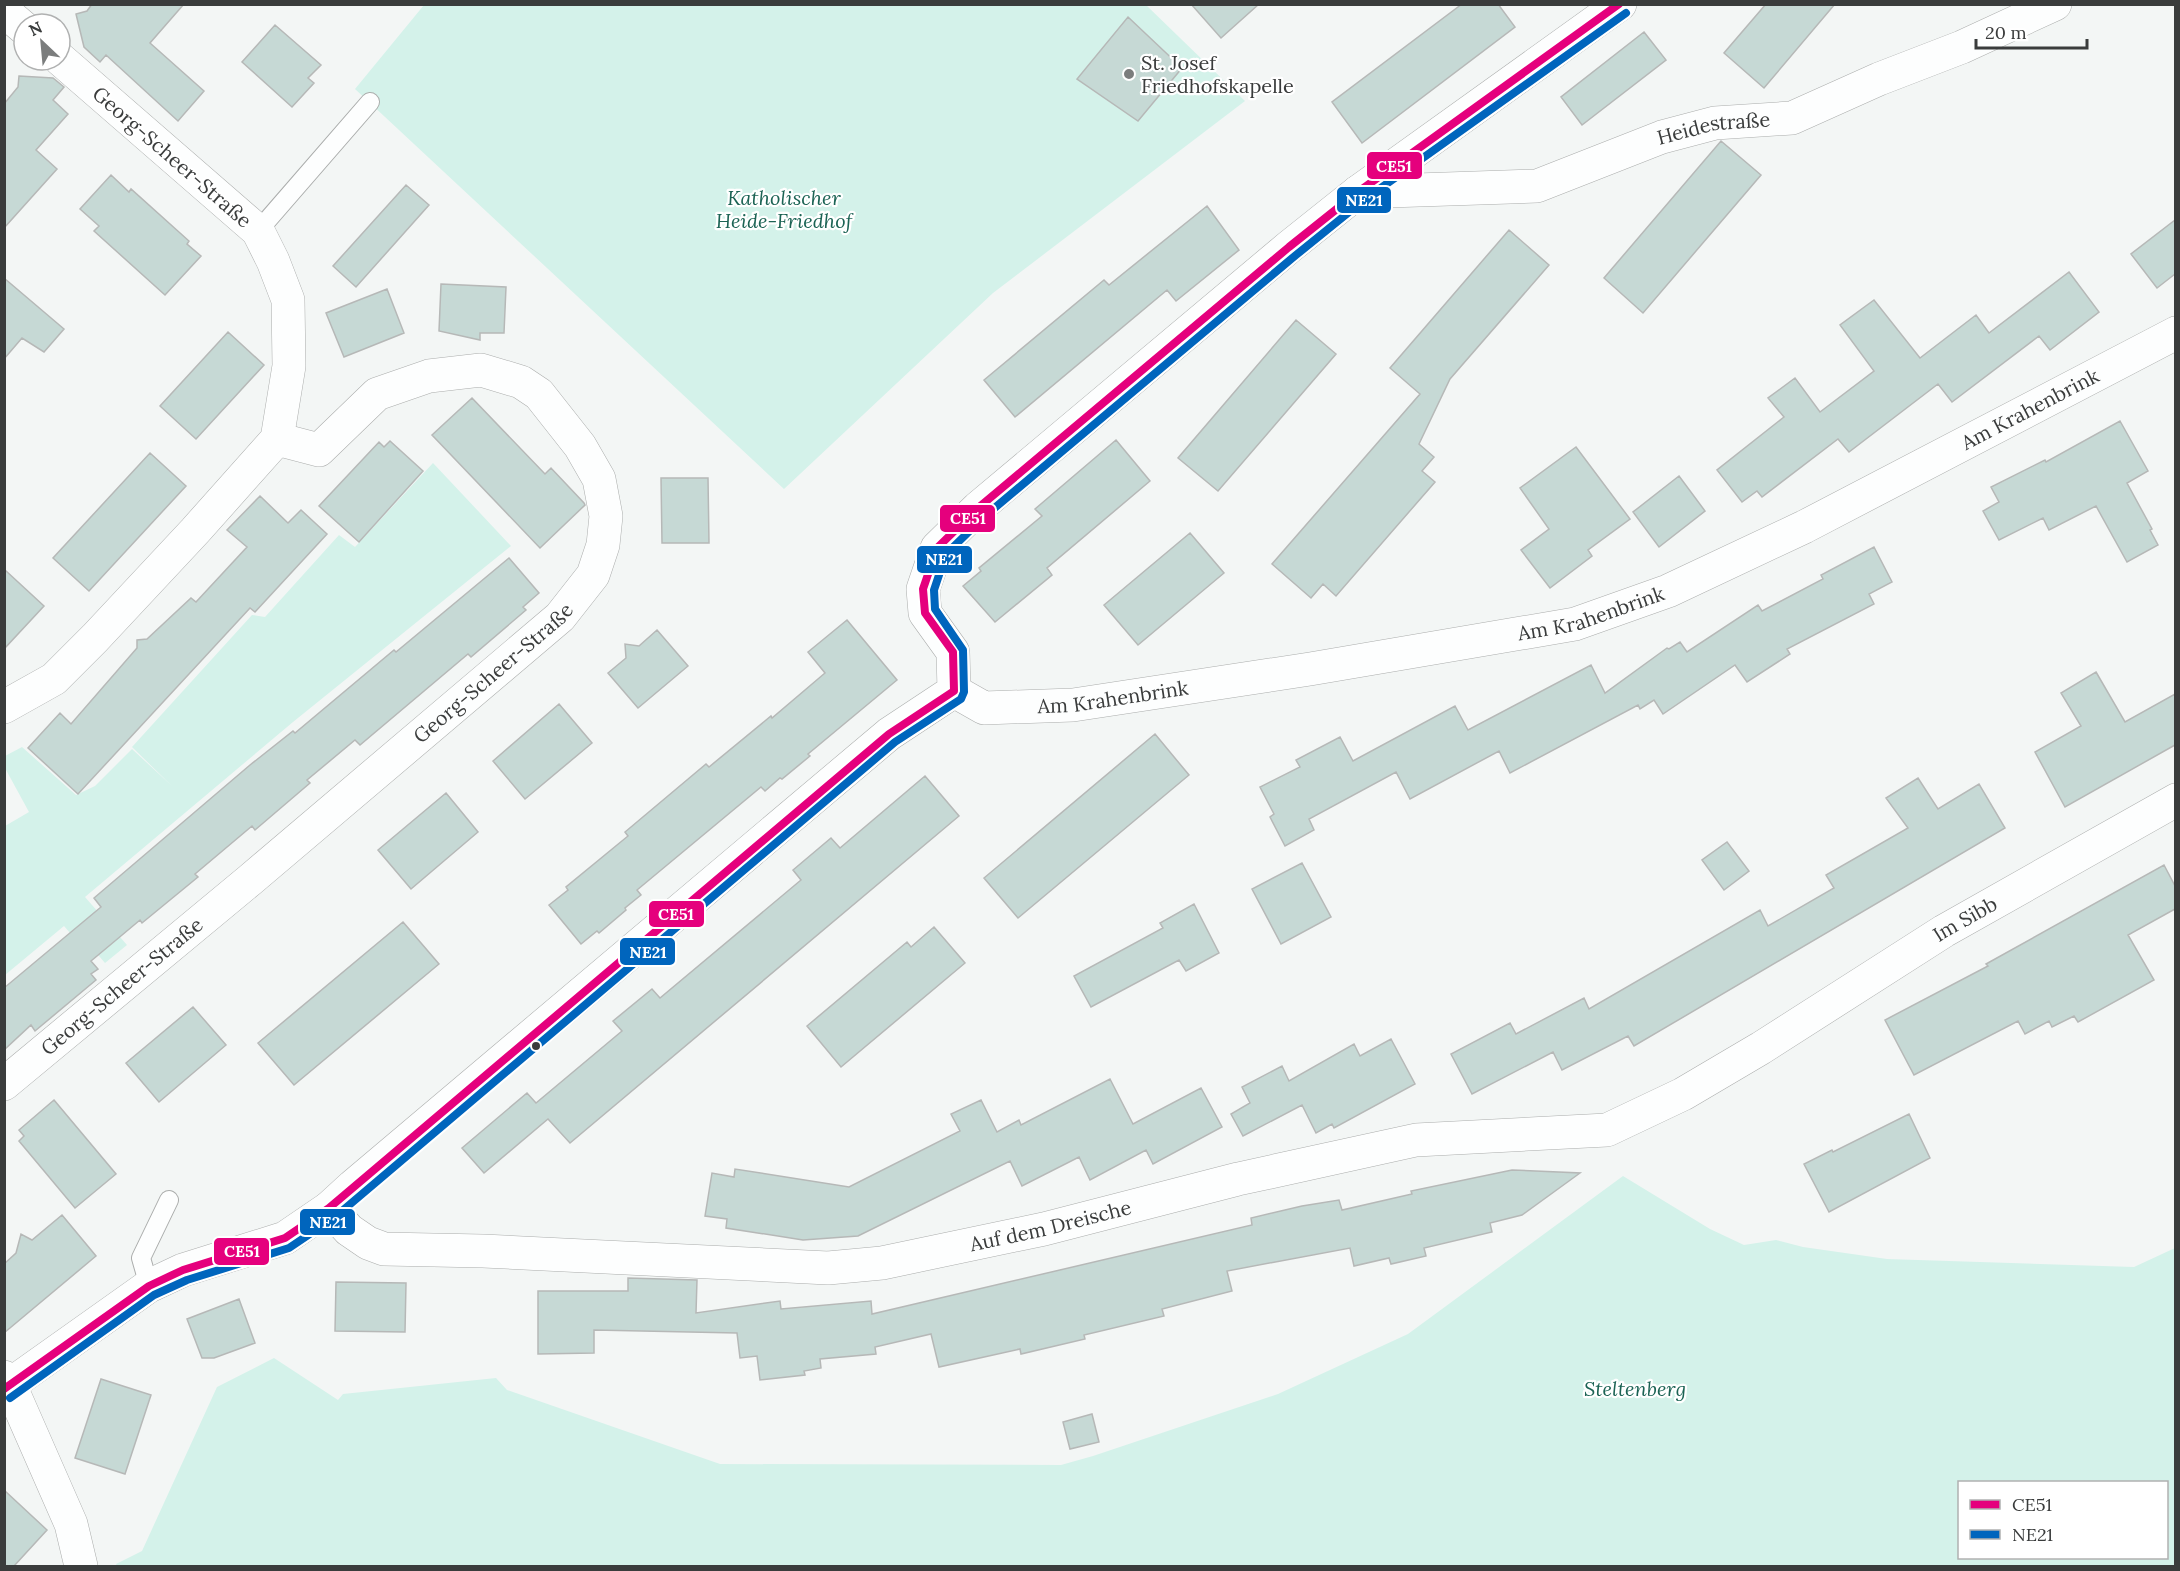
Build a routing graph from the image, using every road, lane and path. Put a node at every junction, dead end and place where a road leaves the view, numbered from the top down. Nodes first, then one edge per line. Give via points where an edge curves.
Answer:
1 (1620, 4) edge
2 (2055, 4) edge
3 (72, 69) edge
4 (370, 102) dead end
5 (1358, 192) junction
6 (258, 231) junction
7 (2175, 333) edge
8 (277, 439) junction
9 (954, 691) junction
10 (4, 707) edge
11 (2175, 800) edge
12 (1761, 1048) joint
13 (4, 1084) edge
14 (169, 1200) dead end
15 (329, 1208) junction
16 (148, 1286) junction
17 (6, 1384) edge
18 (81, 1566) edge

1 - 5 street
2 - 5 street, Heidestraße via 1792,118 1715,123 1662,137 1537,186
3 - 6 street, Georg-Scheer-Straße
4 - 6 lane
5 - 9 street via 996,493 937,548 923,589 925,613 953,652
6 - 8 street, Georg-Scheer-Straße via 288,300 289,366
7 - 9 street, Am Krahenbrink via 1804,527 1668,591 1575,624 1072,705 984,708
8 - 10 street via 54,679
8 - 13 street, Georg-Scheer-Straße via 318,450 377,394 429,376 481,370 521,382 539,394 580,446 599,478 606,516 603,545 593,575 560,617
9 - 15 street via 889,734
11 - 12 street, Im Sibb via 1944,931
12 - 15 street, Auf dem Dreische via 1683,1094 1606,1130 1416,1140 882,1263 828,1268 384,1249 349,1230
14 - 16 lane via 141,1258
15 - 16 street via 285,1238 183,1270
16 - 17 street
17 - 18 street via 71,1524

